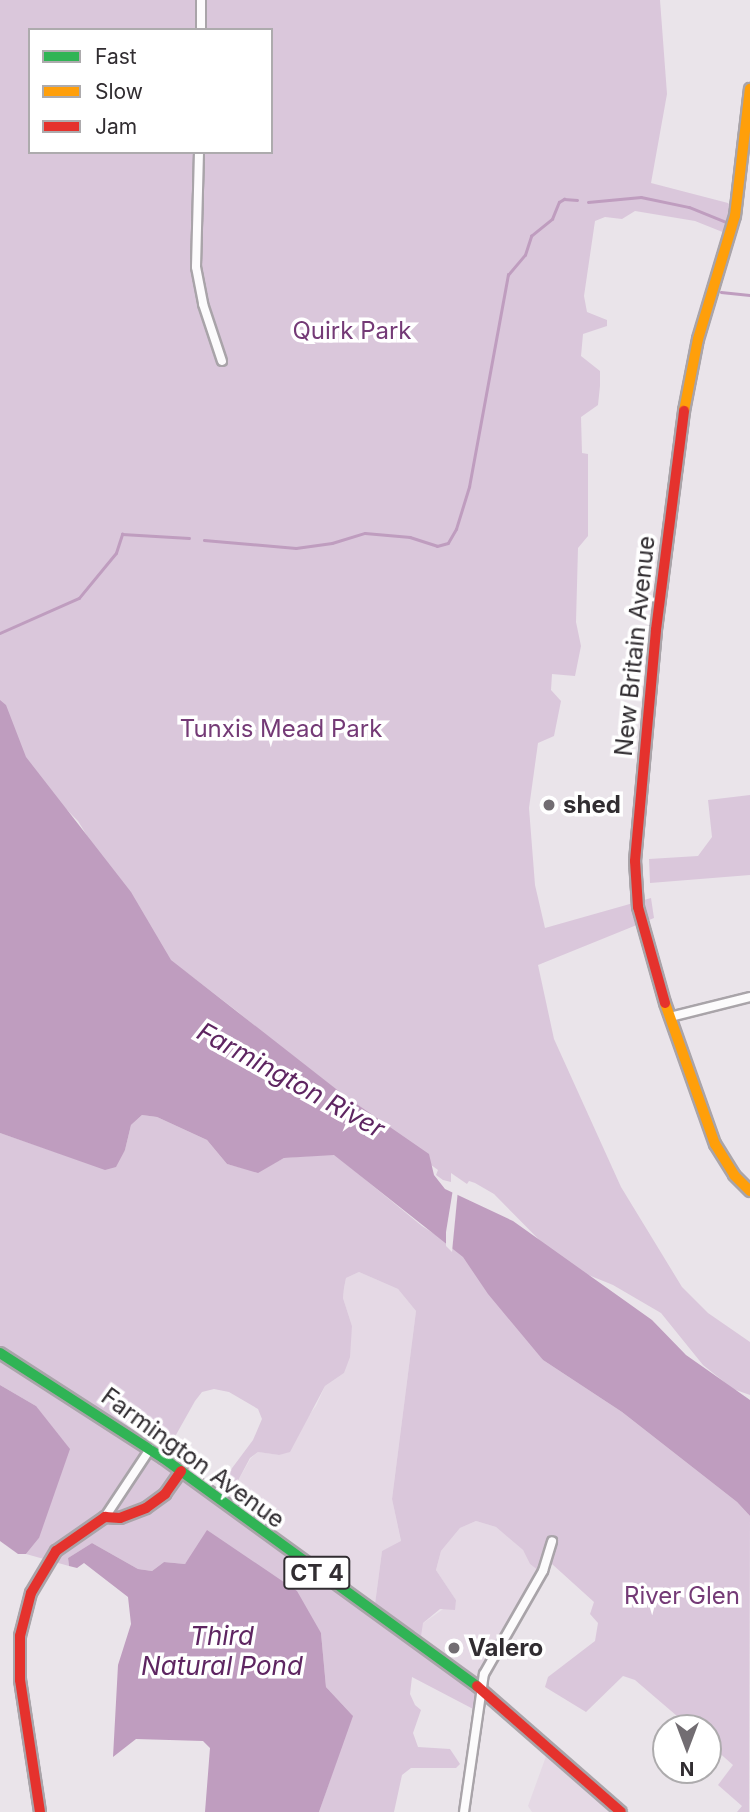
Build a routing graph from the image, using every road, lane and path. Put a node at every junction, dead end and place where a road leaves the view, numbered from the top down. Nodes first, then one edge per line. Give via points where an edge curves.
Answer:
1 (201, 0) edge
2 (201, 28) edge
3 (750, 89) edge
4 (199, 154) edge
5 (222, 361) dead end
6 (750, 998) edge
7 (670, 1017) junction
8 (750, 1191) edge
9 (0, 1353) edge
10 (150, 1449) junction
11 (181, 1471) junction
12 (105, 1517) junction
13 (552, 1541) dead end
14 (480, 1688) junction
15 (40, 1812) edge
16 (464, 1812) edge
17 (621, 1812) edge

1 - 2 street
3 - 7 street, New Britain Avenue via 735,216 698,339 684,409 656,630 635,861 643,930
4 - 5 street via 196,267 202,304
6 - 7 street
7 - 8 street, New Britain Avenue via 715,1144
9 - 10 street, Farmington Avenue / CT 4
10 - 11 street, Farmington Avenue / CT 4
10 - 12 street
11 - 12 street via 165,1494 146,1508 120,1518
11 - 14 street, Farmington Avenue / CT 4
12 - 15 street via 56,1552 32,1592 20,1636 20,1679
13 - 14 street via 544,1571
14 - 16 street
14 - 17 street, Farmington Avenue / CT 4

